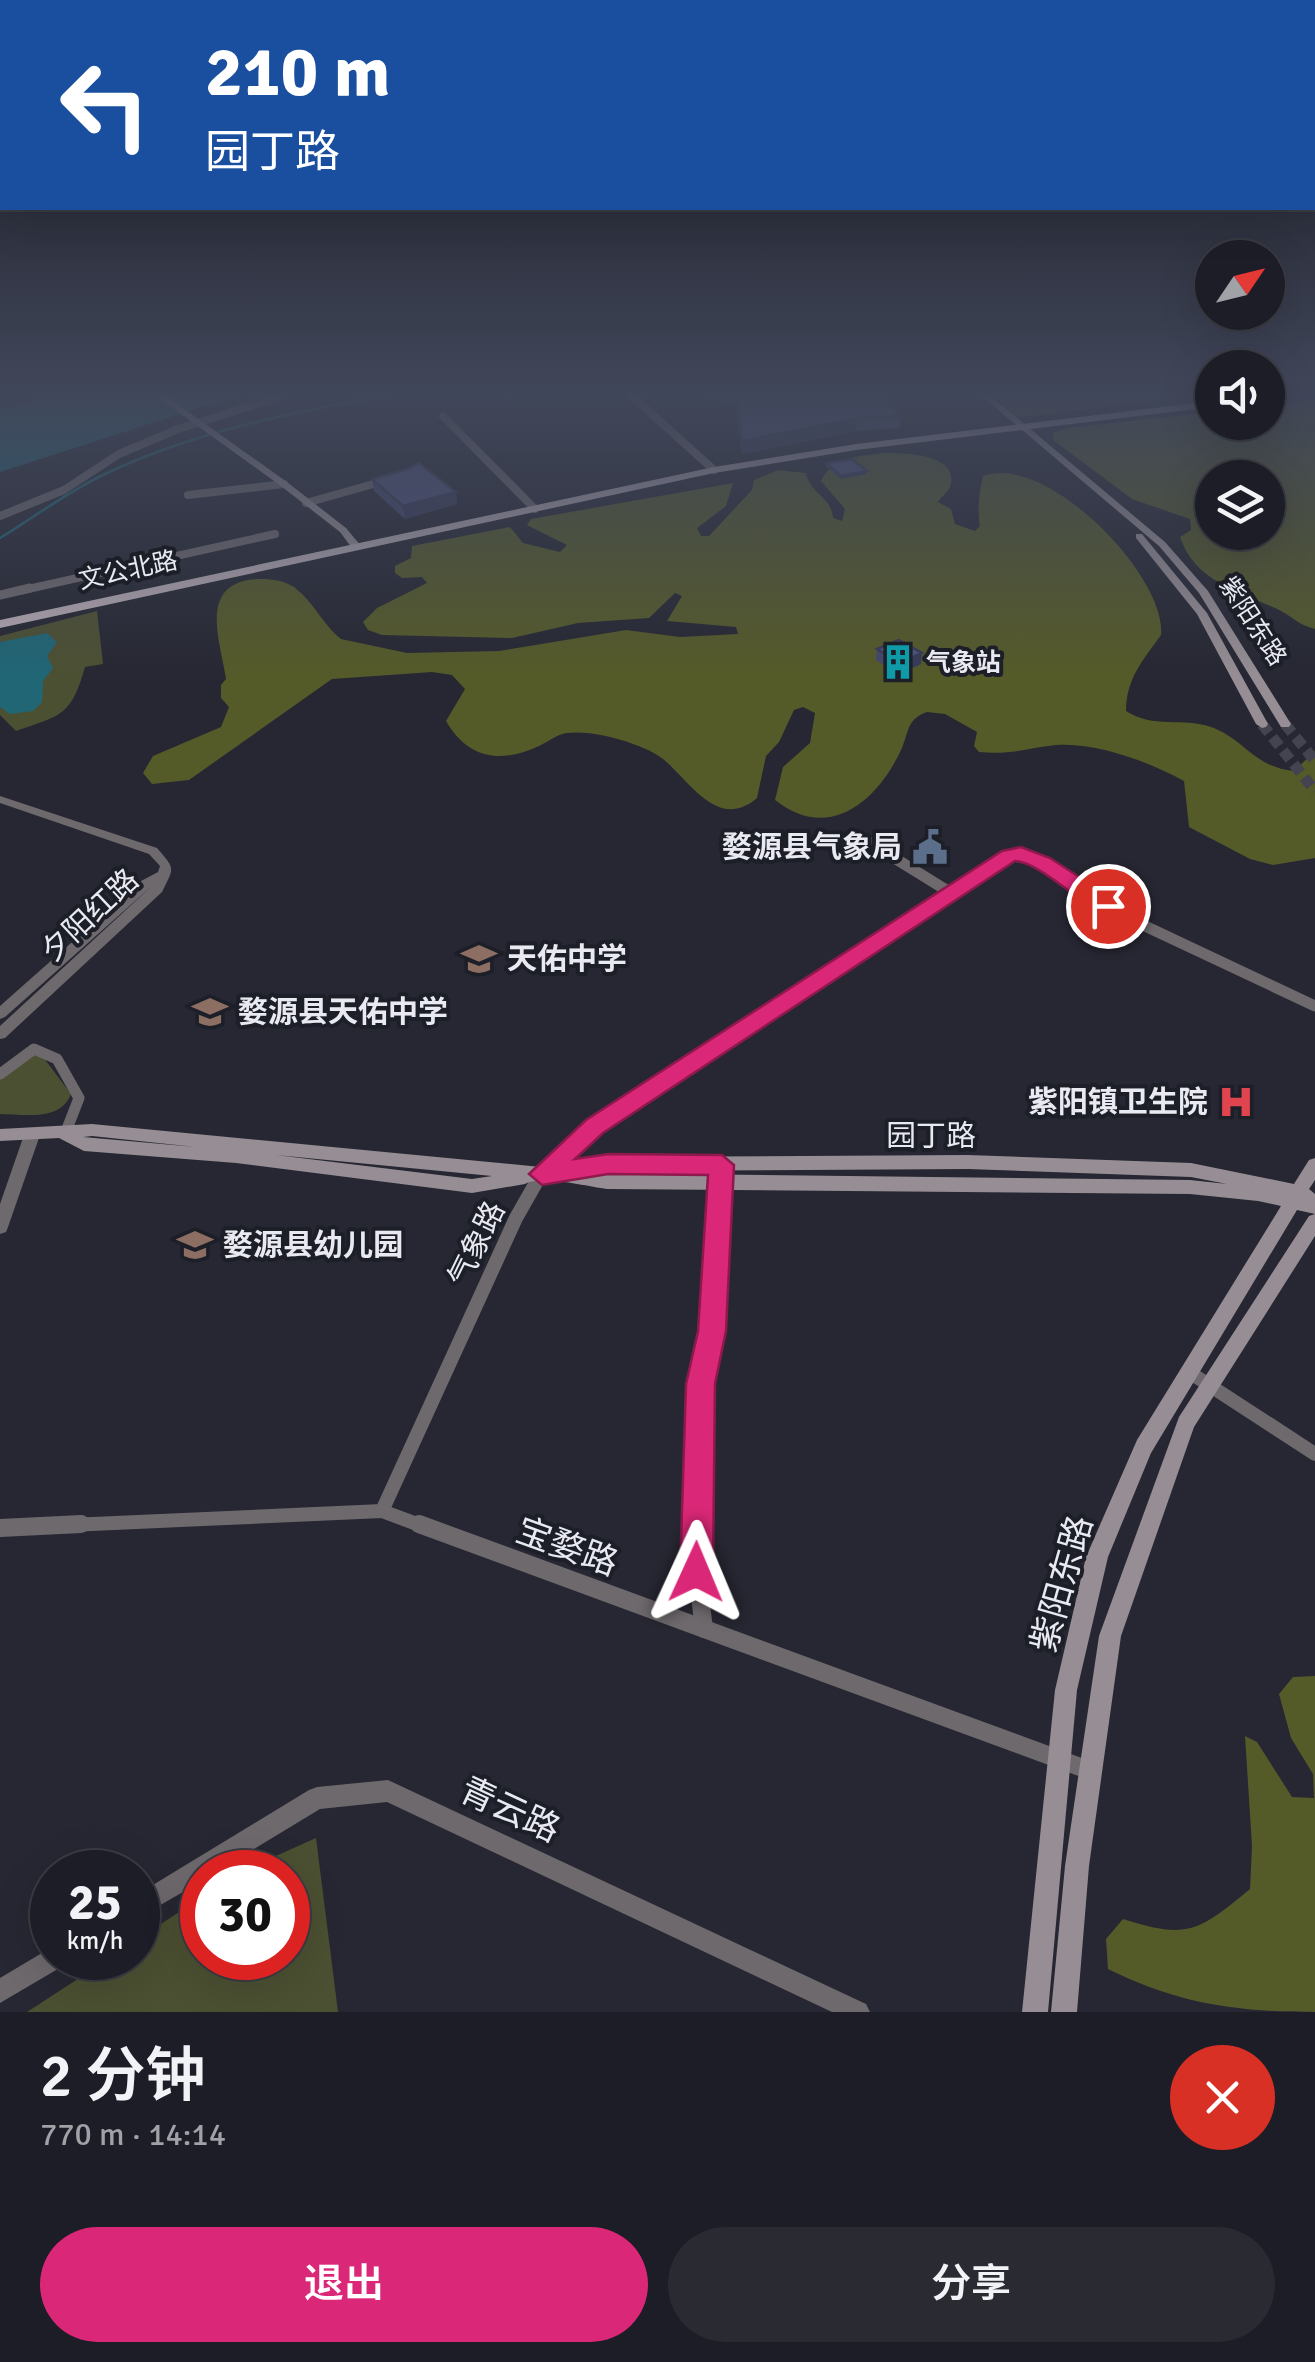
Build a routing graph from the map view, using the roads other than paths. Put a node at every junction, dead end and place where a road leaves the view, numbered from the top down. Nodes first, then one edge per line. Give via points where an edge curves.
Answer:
1 (64, 490) edge
2 (233, 490) edge
3 (291, 490) edge
4 (352, 490) edge
5 (517, 490) edge
6 (611, 490) edge
7 (1085, 490) edge
8 (1094, 490) edge
9 (188, 495) dead end
10 (306, 503) junction
11 (533, 506) junction
12 (0, 516) edge
13 (274, 534) dead end
14 (354, 544) junction
15 (0, 595) edge
16 (0, 621) edge
17 (1262, 724) tunnel mouth
18 (1286, 724) tunnel mouth
19 (0, 799) edge
20 (867, 841) dead end
21 (166, 872) junction
22 (951, 892) junction
23 (1315, 1006) edge
24 (0, 1014) edge
25 (0, 1034) edge
26 (0, 1074) edge
27 (65, 1134) junction
28 (0, 1135) edge
29 (32, 1135) junction
30 (1315, 1165) edge
31 (722, 1172) junction
32 (542, 1174) junction
33 (1305, 1201) edge
34 (1315, 1221) edge
35 (0, 1227) edge
36 (1189, 1372) junction
37 (1210, 1387) junction
38 (1315, 1454) edge
39 (382, 1511) junction
40 (0, 1528) edge
41 (704, 1629) junction
42 (1059, 1760) junction
43 (1090, 1771) junction
44 (160, 1894) edge
45 (30, 1973) edge
46 (0, 1991) edge
47 (858, 2012) edge
48 (1035, 2012) edge
49 (1064, 2012) edge

1 - 12 street
2 - 9 street
3 - 10 main road
4 - 10 street
5 - 11 street
6 - 11 main road, 文公北路
7 - 17 main road, 紫阳东路 via 1162,559 1202,613
8 - 18 main road, 紫阳东路 via 1162,544 1203,591
10 - 14 main road
11 - 14 main road, 文公北路
13 - 15 street
14 - 16 main road, 文公北路
19 - 21 street, 夕阳红路 via 152,851
20 - 22 street
21 - 24 street, 夕阳红路 via 144,884
21 - 25 street, 夕阳红路 via 158,889
22 - 23 street, 气象路 via 1021,854 1128,918
22 - 32 street, 气象路 via 594,1126
26 - 27 street via 34,1049 58,1058 78,1098
27 - 29 main road, 园丁路
27 - 32 main road, 园丁路 via 84,1145 236,1156 472,1186
28 - 29 main road, 园丁路
29 - 35 street
30 - 33 main road, 紫阳东路
31 - 32 main road, 园丁路 via 607,1182
31 - 33 main road, 园丁路 via 1190,1187
31 - 41 street via 712,1331 700,1384 696,1572
32 - 39 street, 气象路
33 - 36 main road, 紫阳东路
34 - 37 main road, 紫阳东路
36 - 37 street
36 - 42 main road, 紫阳东路 via 1144,1447 1097,1557 1066,1690
37 - 38 street
37 - 43 main road, 紫阳东路 via 1186,1424 1110,1636
39 - 40 street, 宝婺路
39 - 41 street, 宝婺路
41 - 42 street, 宝婺路
42 - 43 street, 宝婺路
42 - 48 main road, 紫阳东路
43 - 49 main road, 紫阳东路
44 - 47 street, 青云路 via 318,1798 388,1791
45 - 46 street

